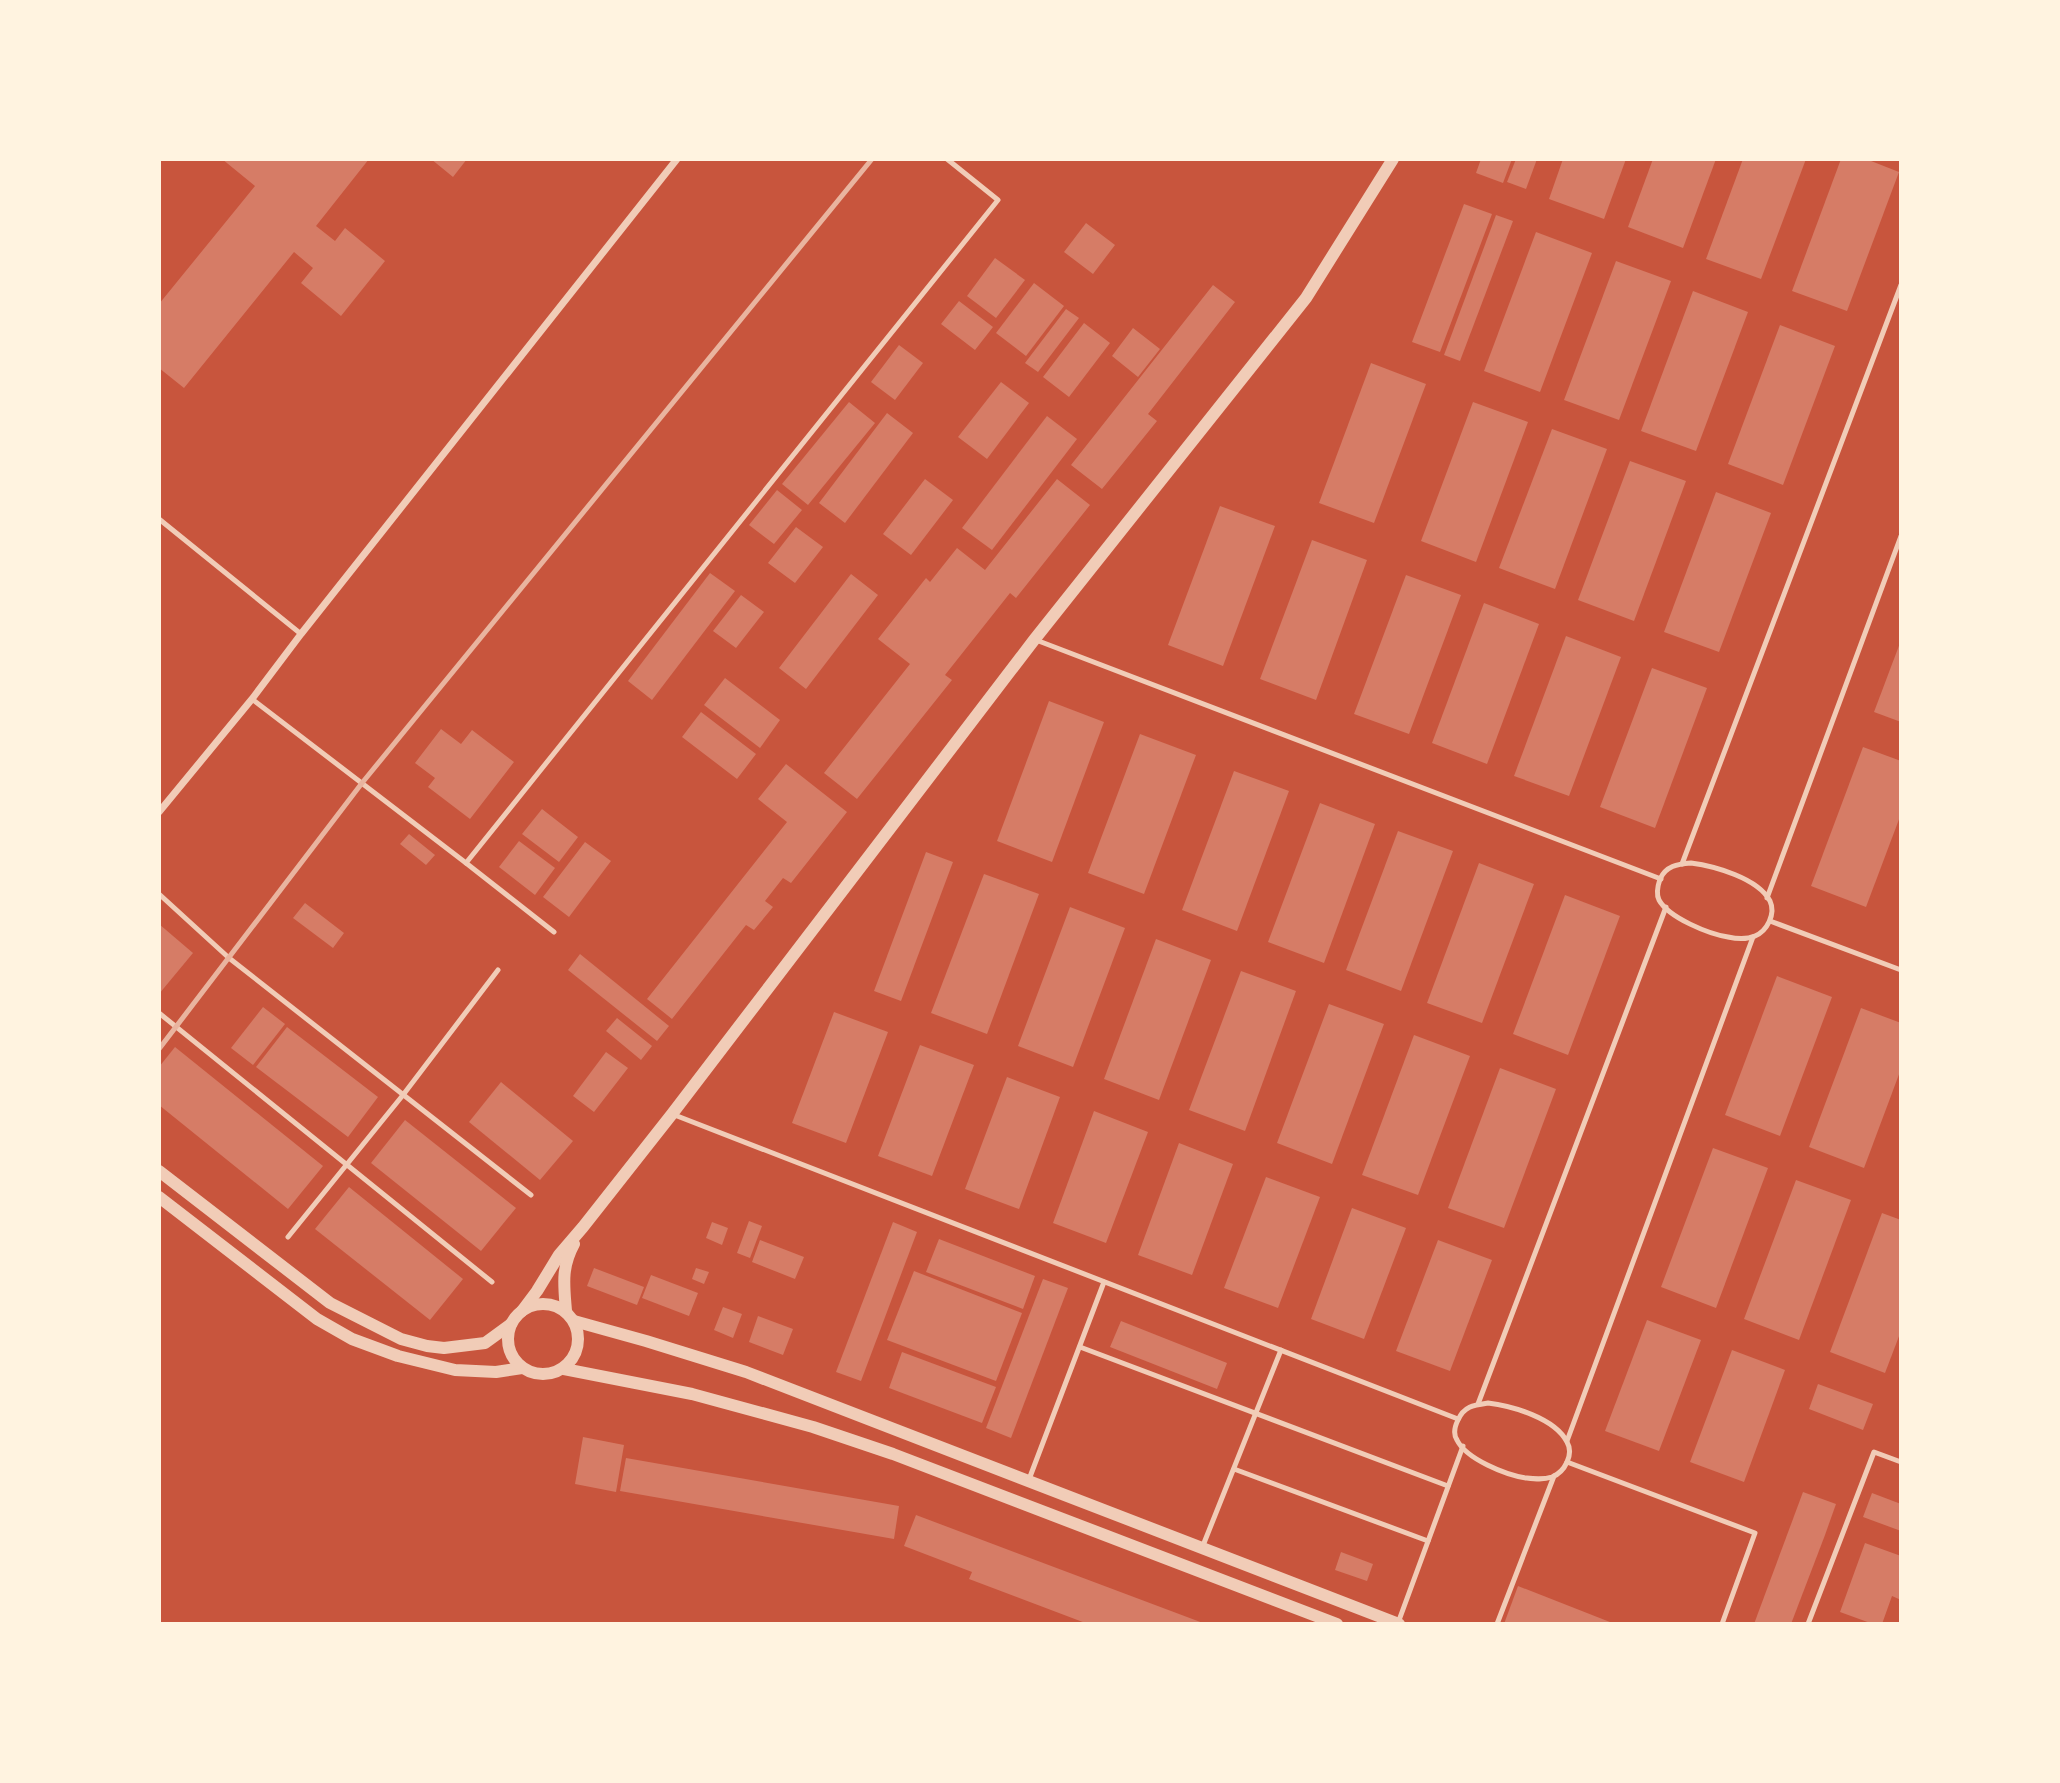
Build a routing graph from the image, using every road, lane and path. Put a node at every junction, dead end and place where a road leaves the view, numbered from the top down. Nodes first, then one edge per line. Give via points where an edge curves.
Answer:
1 (677, 159) edge
2 (947, 159) edge
3 (1393, 159) edge
4 (1901, 285) edge
5 (159, 519) edge
6 (1901, 536) edge
7 (301, 634) junction
8 (1034, 640) junction
9 (252, 699) junction
10 (159, 811) edge
11 (466, 863) junction
12 (1682, 864) junction
13 (1661, 878) junction
14 (159, 894) edge
15 (1767, 898) junction
16 (1666, 907) junction
17 (1770, 921) junction
18 (554, 932) dead end
19 (1753, 937) junction
20 (498, 970) dead end
21 (1901, 970) edge
22 (159, 1013) edge
23 (402, 1095) junction
24 (672, 1115) junction
25 (346, 1164) junction
26 (159, 1171) edge
27 (175, 1184) junction
28 (531, 1195) dead end
29 (161, 1199) edge
30 (583, 1227) junction
31 (288, 1237) dead end
32 (492, 1282) dead end
33 (1104, 1282) junction
34 (330, 1303) junction
35 (522, 1311) junction
36 (570, 1316) junction
37 (317, 1319) junction
38 (511, 1324) junction
39 (1080, 1347) junction
40 (1281, 1350) junction
41 (522, 1368) junction
42 (564, 1369) junction
43 (1478, 1404) junction
44 (1256, 1414) junction
45 (1458, 1419) junction
46 (1567, 1441) junction
47 (1463, 1446) junction
48 (1567, 1462) junction
49 (1901, 1462) edge
50 (1234, 1469) junction
51 (1554, 1476) junction
52 (1028, 1482) junction
53 (1448, 1486) junction
54 (1021, 1503) junction
55 (1428, 1541) junction
56 (1202, 1548) junction
57 (1337, 1624) edge
58 (1398, 1624) edge
59 (1497, 1624) edge
60 (1722, 1624) edge
61 (1808, 1624) edge

1 - 7 street
2 - 11 lane via 998,200
3 - 8 street via 1306,298
4 - 12 lane
5 - 7 lane
6 - 15 lane
7 - 9 street
8 - 13 lane
8 - 24 street
9 - 10 street
9 - 11 lane
11 - 18 lane
12 - 13 lane
12 - 15 lane via 1727,871
13 - 16 lane via 1659,900
14 - 23 lane via 229,958
15 - 17 lane
16 - 19 lane via 1696,928 1718,936
16 - 43 lane
17 - 19 lane
17 - 21 lane
19 - 46 lane
20 - 23 lane
22 - 25 lane
23 - 25 lane
23 - 28 lane
24 - 30 street
24 - 33 lane
25 - 31 lane
25 - 32 lane
26 - 27 street
27 - 29 street
27 - 34 street
29 - 37 street
30 - 35 street
30 - 36 street via 564,1269
33 - 39 lane
33 - 40 lane
34 - 37 street
34 - 38 street via 401,1339 444,1348 485,1343
35 - 36 street via 543,1303
35 - 38 street
36 - 42 street via 579,1334 578,1347
36 - 52 street via 746,1372
37 - 41 street via 352,1339 426,1364 480,1372
38 - 41 street via 511,1355
39 - 44 lane
39 - 52 lane
40 - 44 lane
40 - 45 lane
41 - 42 street via 535,1374
42 - 54 street via 692,1394 813,1427
43 - 45 lane
43 - 46 lane via 1525,1411
44 - 50 lane
44 - 53 lane
45 - 47 lane via 1454,1427
46 - 48 lane
47 - 51 lane via 1493,1468 1516,1476
47 - 53 lane
48 - 51 lane
48 - 60 lane via 1755,1532
49 - 61 lane via 1874,1452
50 - 55 lane
50 - 56 lane
51 - 59 lane
52 - 54 street
52 - 56 street
53 - 55 lane
54 - 57 street
55 - 58 lane
56 - 58 street

